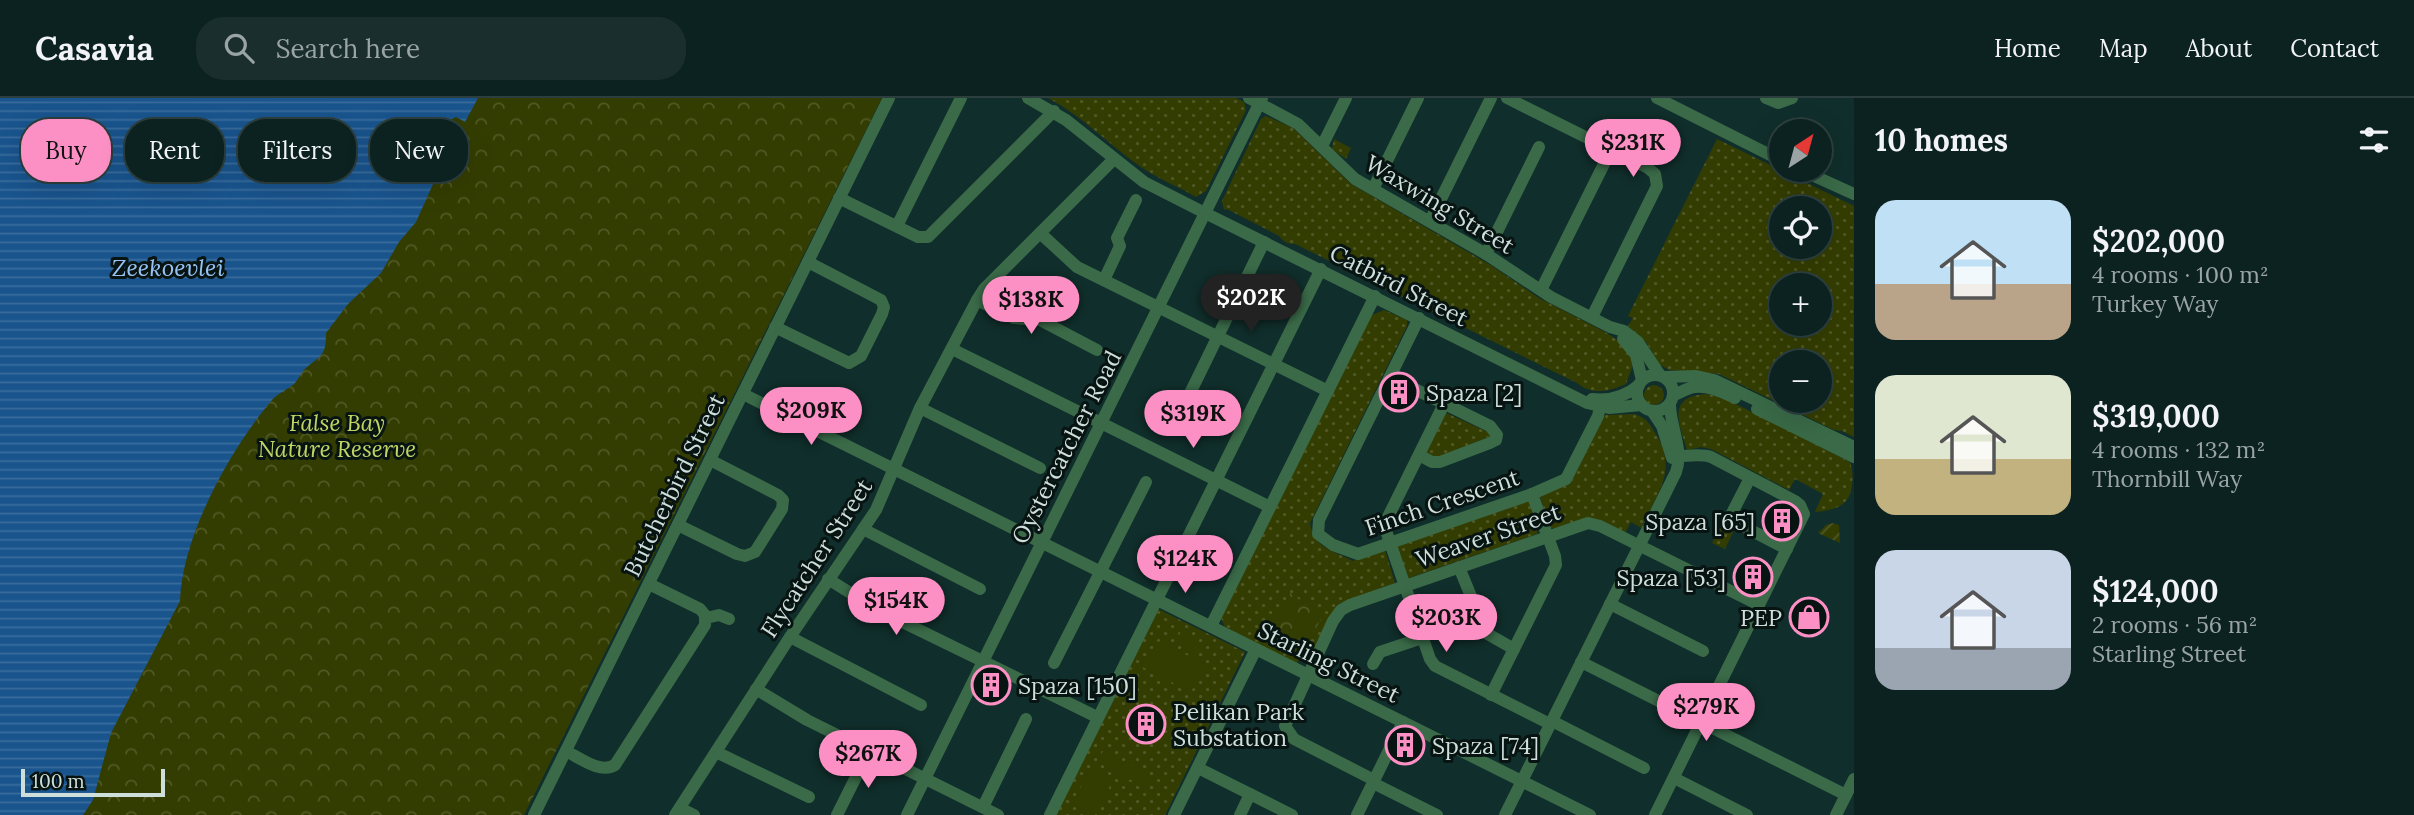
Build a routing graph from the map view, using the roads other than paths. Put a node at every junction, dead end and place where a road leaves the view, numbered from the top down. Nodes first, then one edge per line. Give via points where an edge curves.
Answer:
1 (888, 98) edge
2 (961, 98) edge
3 (1027, 98) edge
4 (1346, 98) edge
5 (1418, 98) edge
6 (1491, 98) edge
7 (1507, 98) edge
8 (1657, 98) edge
9 (1766, 98) edge
10 (1792, 98) edge
11 (1257, 100) edge
12 (1684, 104) edge
13 (1054, 111) junction
14 (1322, 146) junction
15 (1539, 147) dead end
16 (1611, 150) junction
17 (1769, 153) edge
18 (1114, 159) junction
19 (1828, 182) edge
20 (1373, 189) junction
21 (1854, 194) edge
22 (839, 198) junction
23 (1136, 200) dead end
24 (1205, 213) junction
25 (1430, 221) junction
26 (897, 226) junction
27 (1040, 233) junction
28 (1264, 242) junction
29 (1486, 254) junction
30 (807, 262) junction
31 (1321, 269) junction
32 (1104, 280) junction
33 (1541, 290) junction
34 (1375, 296) junction
35 (977, 300) junction
36 (1159, 307) junction
37 (1592, 317) junction
38 (1419, 318) junction
39 (775, 327) junction
40 (1610, 327) junction
41 (1217, 336) junction
42 (952, 349) junction
43 (1097, 350) dead end
44 (1274, 364) junction
45 (1663, 376) junction
46 (1390, 377) junction
47 (1640, 383) junction
48 (1328, 391) junction
49 (743, 394) junction
50 (1672, 399) junction
51 (1444, 404) junction
52 (1600, 404) junction
53 (920, 408) junction
54 (1647, 408) junction
55 (1101, 424) junction
56 (1174, 426) dead end
57 (1854, 447) edge
58 (1419, 455) junction
59 (1676, 457) junction
60 (1854, 457) edge
61 (710, 460) junction
62 (1041, 468) dead end
63 (894, 470) junction
64 (1750, 478) junction
65 (1216, 480) junction
66 (1146, 482) dead end
67 (1532, 494) junction
68 (1270, 507) junction
69 (678, 524) junction
70 (863, 529) junction
71 (1546, 537) junction
72 (1042, 542) junction
73 (1390, 542) junction
74 (1639, 545) junction
75 (1787, 549) junction
76 (1460, 568) junction
77 (1100, 572) junction
78 (828, 579) junction
79 (649, 584) junction
80 (1404, 586) junction
81 (979, 589) dead end
82 (1157, 600) junction
83 (1610, 604) junction
84 (1759, 605) junction
85 (706, 618) junction
86 (729, 619) dead end
87 (1211, 626) junction
88 (790, 637) junction
89 (1422, 638) junction
90 (1256, 649) junction
91 (1514, 649) junction
92 (1703, 651) dead end
93 (984, 661) junction
94 (1581, 662) junction
95 (1054, 663) dead end
96 (1373, 664) dead end
97 (1308, 676) junction
98 (756, 689) junction
99 (1491, 695) junction
100 (921, 705) dead end
101 (1097, 718) junction
102 (1026, 719) dead end
103 (1403, 722) junction
104 (1701, 722) junction
105 (1551, 723) junction
106 (566, 751) junction
107 (869, 751) junction
108 (716, 752) junction
109 (1198, 768) junction
110 (1644, 768) dead end
111 (1674, 778) junction
112 (925, 779) junction
113 (1854, 779) edge
114 (1374, 781) junction
115 (1522, 781) junction
116 (1250, 794) junction
117 (1846, 795) junction
118 (809, 797) dead end
119 (979, 809) edge
120 (678, 811) edge
121 (537, 814) edge
122 (694, 815) edge
123 (837, 815) edge
124 (907, 815) edge
125 (998, 815) edge
126 (1050, 815) edge
127 (1174, 815) edge
128 (1240, 815) edge
129 (1292, 815) edge
130 (1357, 815) edge
131 (1437, 815) edge
132 (1505, 815) edge
133 (1590, 815) edge
134 (1655, 815) edge
135 (1747, 815) edge
136 (1836, 815) edge

1 - 22 street, Butcherbird Street
2 - 26 street
3 - 13 street, Catbird Street
4 - 14 street
5 - 20 street
6 - 25 street
7 - 16 street
8 - 12 street
9 - 10 street via 1778,103
11 - 14 street, Waxwing Street via 1292,120
11 - 24 street, Oystercatcher Road
12 - 17 street
13 - 18 street, Catbird Street
13 - 26 street via 933,234 918,237
14 - 20 street, Waxwing Street via 1349,174
15 - 29 street
16 - 33 street
16 - 37 street via 1652,170 1658,182
18 - 24 street, Catbird Street via 1144,182
18 - 27 street, Flycatcher Street
19 - 21 street
20 - 25 street, Waxwing Street
22 - 26 street
22 - 30 street, Butcherbird Street
23 - 32 street via 1117,238 1121,246
24 - 28 street, Catbird Street
24 - 36 street, Oystercatcher Road
25 - 29 street, Waxwing Street
27 - 32 street via 1077,267
27 - 35 street, Flycatcher Street
28 - 31 street, Catbird Street
28 - 41 street
29 - 33 street, Waxwing Street
30 - 39 street, Butcherbird Street
30 - 39 street via 878,298 882,314 861,356 852,362
31 - 34 street, Catbird Street
31 - 44 street
32 - 36 street
33 - 37 street, Waxwing Street
34 - 38 street, Catbird Street
34 - 48 street
35 - 42 street, Flycatcher Street
35 - 43 street via 1014,318 1040,320
36 - 41 street
36 - 55 street, Oystercatcher Road
37 - 40 street, Waxwing Street
38 - 46 street, Finch Crescent
38 - 52 street, Catbird Street via 1574,397
39 - 49 street, Butcherbird Street
40 - 45 street, Waxwing Street via 1632,336
40 - 47 street, Waxwing Street via 1636,355
41 - 44 street
41 - 56 street
42 - 53 street, Flycatcher Street
42 - 55 street
44 - 48 street
44 - 65 street
45 - 47 street via 1650,375
45 - 50 street via 1672,385
45 - 57 street via 1714,380
46 - 51 street
46 - 73 street, Finch Crescent via 1317,527 1322,538 1351,553
47 - 52 street, Catbird Street via 1629,393
47 - 54 street via 1637,394
48 - 68 street
49 - 61 street, Butcherbird Street
49 - 63 street, Starling Street
50 - 54 street via 1662,410
50 - 59 street
50 - 60 street via 1696,388 1723,392
51 - 58 street
51 - 58 street via 1490,426 1496,440 1440,462
52 - 54 street, Catbird Street
52 - 67 street, Finch Crescent via 1570,474
53 - 62 street
53 - 63 street, Flycatcher Street
54 - 59 street via 1662,426
55 - 65 street
55 - 72 street, Oystercatcher Road
58 - 73 street via 1385,521
59 - 64 street via 1708,456
59 - 74 street via 1673,476
61 - 69 street, Butcherbird Street
61 - 69 street via 778,495 782,509 755,552 745,556
63 - 70 street, Flycatcher Street
63 - 72 street, Starling Street
64 - 75 street via 1795,500 1803,509
64 - 75 street via 1729,519
65 - 68 street
65 - 82 street
66 - 77 street
67 - 71 street
67 - 73 street, Finch Crescent
68 - 87 street
69 - 79 street, Butcherbird Street
70 - 78 street, Flycatcher Street
70 - 81 street
71 - 74 street, Weaver Street via 1588,523
71 - 76 street, Weaver Street
71 - 91 street via 1556,565
72 - 77 street, Starling Street
72 - 93 street, Oystercatcher Road
73 - 80 street
74 - 83 street
74 - 84 street, Weaver Street
75 - 84 street
76 - 80 street, Weaver Street
76 - 91 street via 1486,632
77 - 82 street, Starling Street
77 - 95 street
78 - 88 street, Flycatcher Street
78 - 93 street
79 - 85 street via 700,609
79 - 106 street, Butcherbird Street
80 - 89 street
80 - 97 street, Weaver Street via 1341,610
82 - 87 street, Starling Street
82 - 101 street
83 - 92 street
83 - 94 street
84 - 104 street
85 - 86 street via 719,615
85 - 106 street via 704,629 615,765 600,768
87 - 90 street, Starling Street
88 - 98 street, Flycatcher Street
88 - 100 street
89 - 96 street via 1380,652
89 - 99 street via 1435,666
90 - 97 street, Starling Street
90 - 109 street
91 - 99 street
93 - 101 street
93 - 112 street, Oystercatcher Road
94 - 104 street
94 - 105 street
97 - 103 street, Starling Street
97 - 114 street, Weaver Street via 1286,730 1302,744
98 - 107 street
98 - 108 street, Flycatcher Street
99 - 105 street
101 - 126 street
102 - 119 street
103 - 114 street
103 - 115 street, Starling Street
104 - 111 street
104 - 117 street
105 - 110 street
105 - 115 street
106 - 121 street, Butcherbird Street
107 - 112 street
107 - 123 street
108 - 118 street
108 - 120 street, Flycatcher Street
109 - 116 street
109 - 127 street
111 - 134 street
111 - 135 street
112 - 119 street
112 - 124 street, Oystercatcher Road
113 - 117 street
114 - 130 street
114 - 131 street
115 - 132 street
115 - 133 street, Starling Street
116 - 128 street
116 - 129 street
117 - 136 street
119 - 125 street
120 - 122 street

